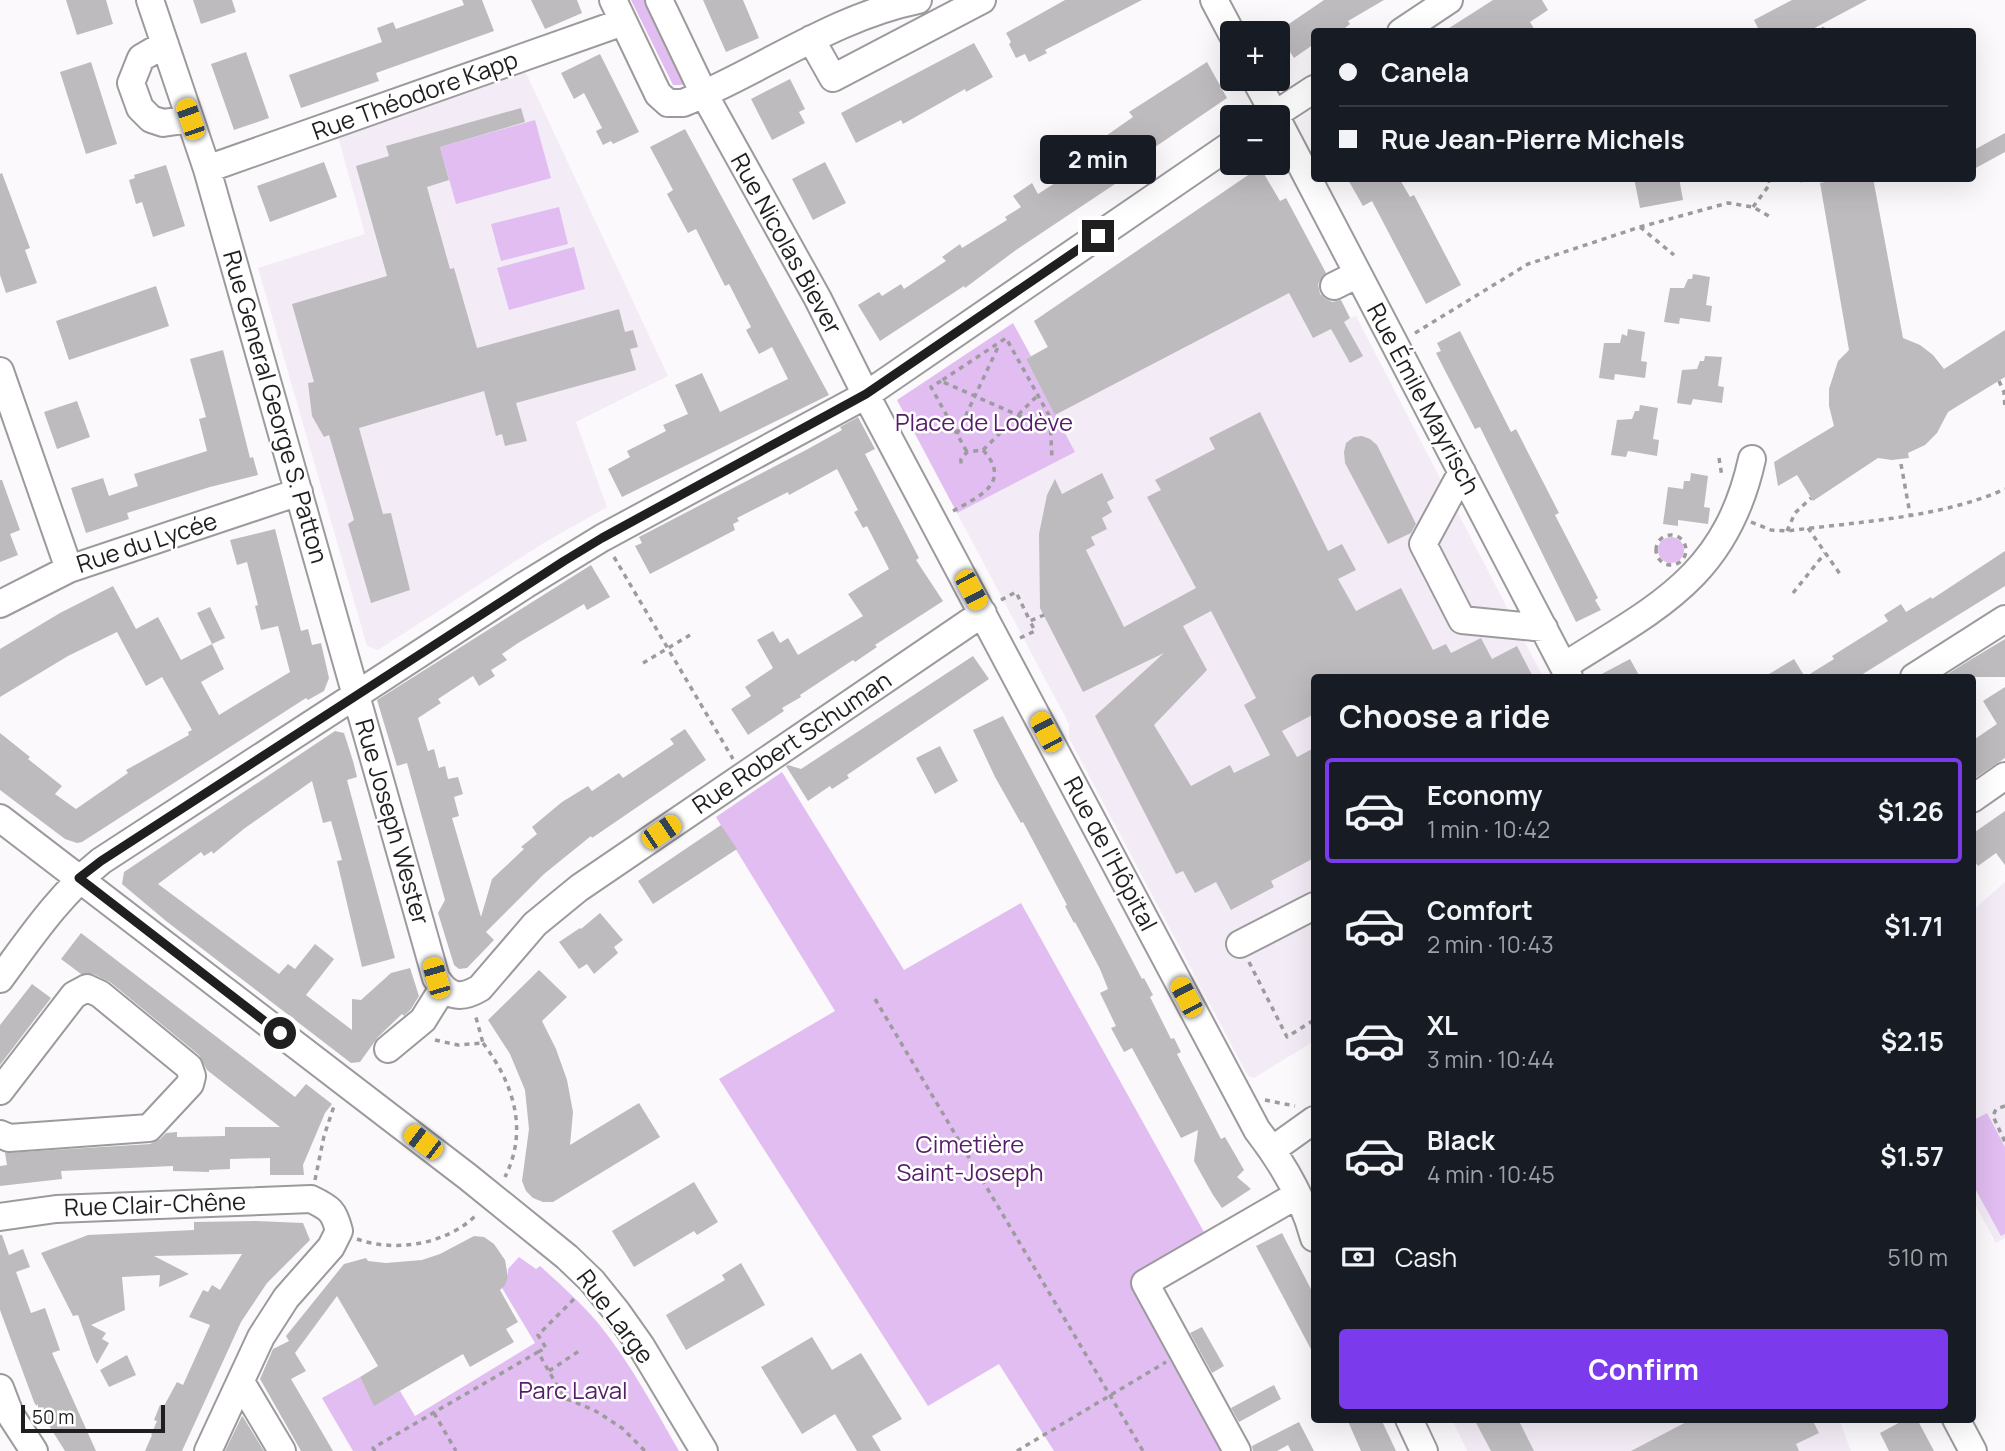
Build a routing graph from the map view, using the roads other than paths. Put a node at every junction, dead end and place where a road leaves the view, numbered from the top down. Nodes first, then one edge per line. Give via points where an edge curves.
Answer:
1 (150, 0) edge
2 (659, 0) edge
3 (982, 0) edge
4 (1214, 0) edge
5 (1449, 0) edge
6 (907, 1) edge
7 (618, 11) edge
8 (1225, 21) edge
9 (1407, 28) edge
10 (811, 39) junction
11 (165, 44) junction
12 (1311, 91) edge
13 (704, 94) junction
14 (1290, 107) edge
15 (190, 119) junction
16 (1290, 146) edge
17 (1220, 152) edge
18 (208, 169) junction
19 (1358, 274) junction
20 (1334, 286) dead end
21 (0, 371) edge
22 (866, 394) junction
23 (1752, 459) dead end
24 (1462, 472) junction
25 (299, 492) junction
26 (69, 569) junction
27 (0, 604) edge
28 (991, 607) junction
29 (2005, 619) edge
30 (1544, 628) junction
31 (1566, 672) edge
32 (1919, 674) edge
33 (356, 695) junction
34 (2005, 776) edge
35 (1976, 796) edge
36 (0, 818) edge
37 (79, 878) junction
38 (1311, 908) edge
39 (1240, 944) road end
40 (0, 979) edge
41 (443, 988) junction
42 (388, 1049) dead end
43 (0, 1091) edge
44 (1308, 1114) edge
45 (0, 1134) edge
46 (1272, 1150) junction
47 (1297, 1195) junction
48 (0, 1217) edge
49 (1311, 1224) edge
50 (241, 1382) junction
51 (0, 1388) edge
52 (1411, 1423) edge
53 (1958, 1423) edge
54 (34, 1451) edge
55 (208, 1451) edge
56 (282, 1451) edge
57 (704, 1451) edge
58 (1237, 1451) edge
59 (1424, 1451) edge
60 (1973, 1451) edge

1 - 11 street, Rue General George S. Patton
2 - 13 street, Rue Nicolas Biever
3 - 10 street via 833,78
4 - 8 street
5 - 9 street
6 - 10 street
7 - 13 street via 659,94 668,103 683,103
7 - 18 street, Rue Théodore Kapp
10 - 13 street
11 - 15 street, Rue General George S. Patton
11 - 15 street via 141,58 131,83 140,108 151,119 163,123
12 - 14 street
13 - 22 street, Rue Nicolas Biever
15 - 18 street, Rue General George S. Patton
16 - 19 street, Rue Émile Mayrisch
17 - 22 street
18 - 25 street, Rue General George S. Patton
19 - 20 street
19 - 24 street, Rue Émile Mayrisch
21 - 26 street
22 - 28 street, Rue de l'Hôpital
22 - 33 street via 602,538
23 - 31 street via 1731,525 1698,572 1669,599
24 - 30 street, Rue Émile Mayrisch
24 - 30 street via 1423,544 1462,620
25 - 26 street, Rue du Lycée
25 - 33 street, Rue General George S. Patton
26 - 27 street, Rue du Lycée
28 - 41 street, Rue Robert Schuman via 579,888 535,924 470,995
28 - 46 street, Rue de l'Hôpital via 1245,1108
29 - 32 street
30 - 31 street, Rue Émile Mayrisch
33 - 37 street
33 - 41 street, Rue Joseph Wester via 436,978
34 - 35 street
36 - 37 street, Rue Large
37 - 40 street
37 - 57 street, Rue Large via 567,1257 592,1281 641,1346
38 - 39 street
41 - 42 street via 423,1020
43 - 45 street via 74,995 87,988 190,1067 192,1076 190,1084 149,1128 9,1139
44 - 46 street
46 - 47 street, Rue de l'Hôpital
47 - 49 street, Rue de l'Hôpital
47 - 58 street via 1146,1283
48 - 50 street, Rue Clair-Chêne via 55,1209 311,1199 324,1205 334,1214 339,1231 331,1247 286,1298 261,1337
50 - 55 street
50 - 56 street
51 - 54 street via 10,1414
52 - 59 street
53 - 60 street

